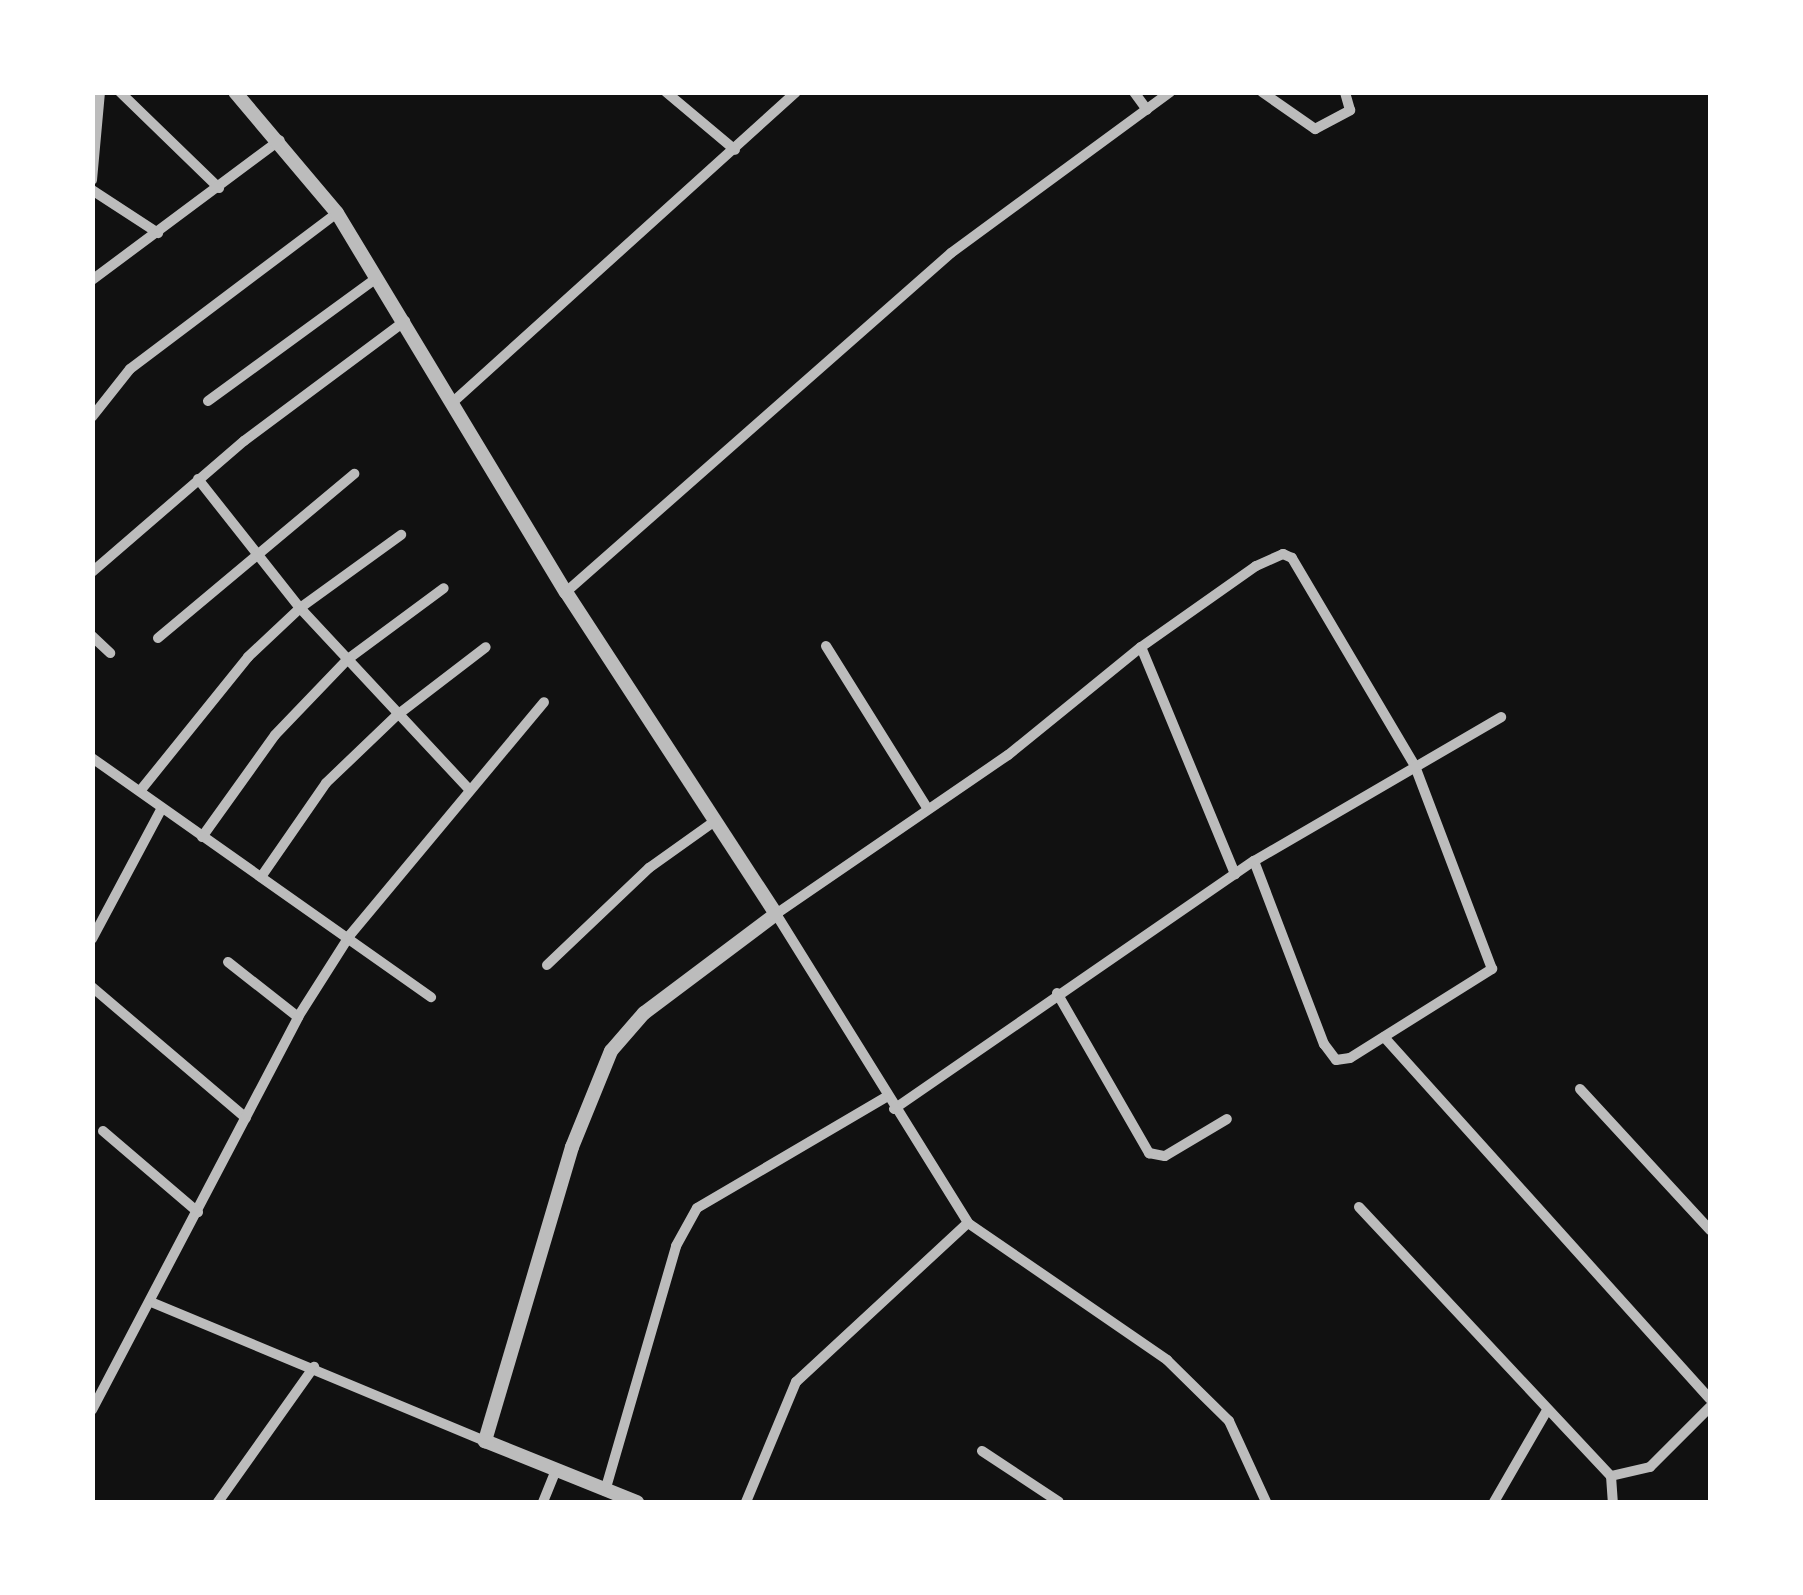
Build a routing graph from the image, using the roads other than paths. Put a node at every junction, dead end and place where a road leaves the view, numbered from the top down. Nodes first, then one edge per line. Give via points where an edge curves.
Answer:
1 (100, 92) edge
2 (120, 92) edge
3 (236, 92) edge
4 (666, 92) edge
5 (796, 92) edge
6 (1134, 92) edge
7 (1170, 92) edge
8 (1262, 92) edge
9 (1344, 92) edge
10 (1147, 110) junction
11 (280, 140) junction
12 (736, 150) junction
13 (92, 180) edge
14 (220, 188) junction
15 (92, 190) edge
16 (337, 214) junction
17 (158, 233) junction
18 (376, 279) junction
19 (92, 280) edge
20 (404, 321) junction
21 (208, 401) dead end
22 (453, 402) junction
23 (92, 418) edge
24 (354, 474) dead end
25 (198, 479) junction
26 (401, 535) dead end
27 (257, 551) junction
28 (92, 572) edge
29 (444, 588) dead end
30 (566, 592) junction
31 (300, 608) junction
32 (92, 636) edge
33 (158, 638) dead end
34 (826, 646) dead end
35 (1141, 646) junction
36 (486, 648) dead end
37 (110, 652) dead end
38 (348, 659) junction
39 (544, 702) dead end
40 (396, 716) junction
41 (1500, 717) dead end
42 (92, 758) edge
43 (1415, 766) junction
44 (140, 790) junction
45 (470, 790) junction
46 (161, 810) junction
47 (928, 810) junction
48 (715, 821) junction
49 (202, 837) junction
50 (1254, 860) junction
51 (1234, 874) junction
52 (261, 877) junction
53 (776, 914) junction
54 (97, 921) edge
55 (350, 935) junction
56 (92, 938) edge
57 (228, 962) dead end
58 (547, 965) dead end
59 (92, 987) edge
60 (1057, 993) junction
61 (431, 997) dead end
62 (298, 1017) junction
63 (1384, 1037) junction
64 (1580, 1088) dead end
65 (886, 1097) junction
66 (894, 1109) junction
67 (246, 1118) junction
68 (1227, 1119) dead end
69 (103, 1131) dead end
70 (1359, 1207) dead end
71 (198, 1212) junction
72 (968, 1223) junction
73 (1710, 1230) edge
74 (151, 1302) junction
75 (314, 1367) junction
76 (1710, 1403) edge
77 (92, 1410) edge
78 (1546, 1412) junction
79 (486, 1441) junction
80 (982, 1452) dead end
81 (555, 1473) junction
82 (1611, 1476) junction
83 (605, 1491) junction
84 (218, 1502) edge
85 (543, 1502) edge
86 (637, 1502) edge
87 (746, 1502) edge
88 (1059, 1502) edge
89 (1266, 1502) edge
90 (1494, 1502) edge
91 (1613, 1502) edge

1 - 13 street
2 - 14 street
3 - 11 street
4 - 12 street
5 - 12 street
6 - 10 street
7 - 10 street
8 - 9 street via 1316,129 1350,110
10 - 30 street via 951,253
11 - 14 street
11 - 16 street
12 - 22 street
14 - 17 street
15 - 17 street
16 - 18 street
16 - 23 street via 130,369
17 - 19 street
18 - 20 street
18 - 21 street
20 - 22 street
20 - 25 street
22 - 30 street
24 - 27 street
25 - 27 street
25 - 28 street
26 - 31 street
27 - 31 street
27 - 33 street
29 - 38 street
30 - 48 street
31 - 38 street
31 - 44 street via 248,657
32 - 37 street
34 - 47 street
35 - 43 street via 1266,560 1292,558
35 - 47 street via 1008,755
35 - 51 street
36 - 40 street
38 - 40 street
38 - 49 street via 274,735
39 - 45 street
40 - 45 street
40 - 52 street via 326,783
41 - 43 street
42 - 44 street
43 - 50 street
43 - 63 street via 1493,966
44 - 46 street
45 - 55 street
46 - 49 street
46 - 54 street
47 - 53 street
48 - 53 street
48 - 58 street via 649,868
49 - 52 street
50 - 51 street
50 - 63 street via 1328,1054 1350,1058
51 - 60 street
52 - 55 street
53 - 65 street
53 - 79 street via 644,1013 611,1051 572,1147
54 - 56 street
55 - 61 street
55 - 62 street
57 - 62 street
59 - 67 street
60 - 66 street
60 - 68 street via 1150,1153 1165,1156
62 - 67 street
63 - 76 street
64 - 73 street
65 - 66 street
65 - 83 street via 697,1208 676,1246
66 - 72 street
67 - 71 street
69 - 71 street
70 - 78 street
71 - 74 street
72 - 87 street via 796,1382
72 - 89 street via 1167,1360 1229,1421
74 - 75 street
74 - 77 street
75 - 79 street
75 - 84 street
76 - 82 street via 1650,1467
78 - 82 street
78 - 90 street
79 - 81 street
80 - 88 street
81 - 83 street
81 - 85 street
82 - 91 street
83 - 86 street

